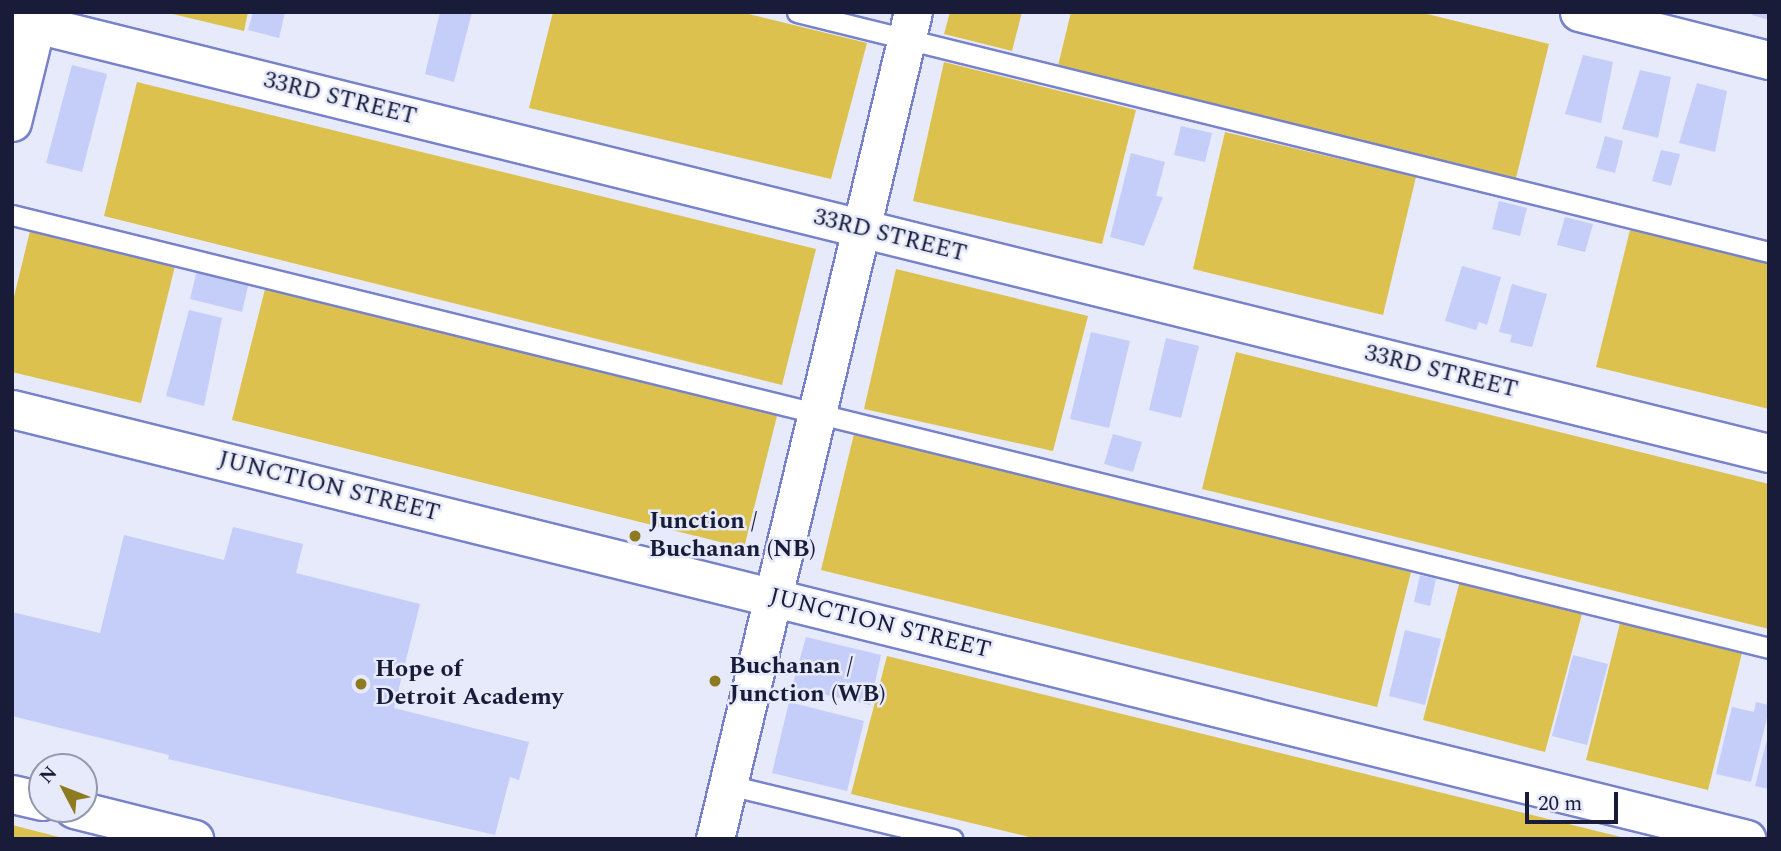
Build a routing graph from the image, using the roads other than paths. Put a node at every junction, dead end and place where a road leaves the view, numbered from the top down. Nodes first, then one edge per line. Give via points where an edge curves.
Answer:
1 (797, 12) edge
2 (1579, 12) edge
3 (29, 18) edge
4 (909, 25) edge
5 (1769, 60) edge
6 (12, 122) edge
7 (12, 215) edge
8 (860, 228) junction
9 (1769, 252) edge
10 (12, 409) edge
11 (815, 415) junction
12 (1769, 453) edge
13 (770, 596) junction
14 (1769, 648) edge
15 (729, 785) junction
16 (98, 815) edge
17 (194, 839) edge
18 (715, 839) edge
19 (953, 839) edge
20 (1747, 839) edge

1 - 4 lane
2 - 5 street
3 - 6 street
3 - 8 street, 33RD STREET
4 - 8 street
4 - 9 lane
7 - 11 lane
8 - 11 street
8 - 12 street, 33RD STREET
10 - 13 street, JUNCTION STREET
11 - 13 street
11 - 14 lane
13 - 15 street
13 - 20 street, JUNCTION STREET
15 - 18 street
15 - 19 lane
16 - 17 street

